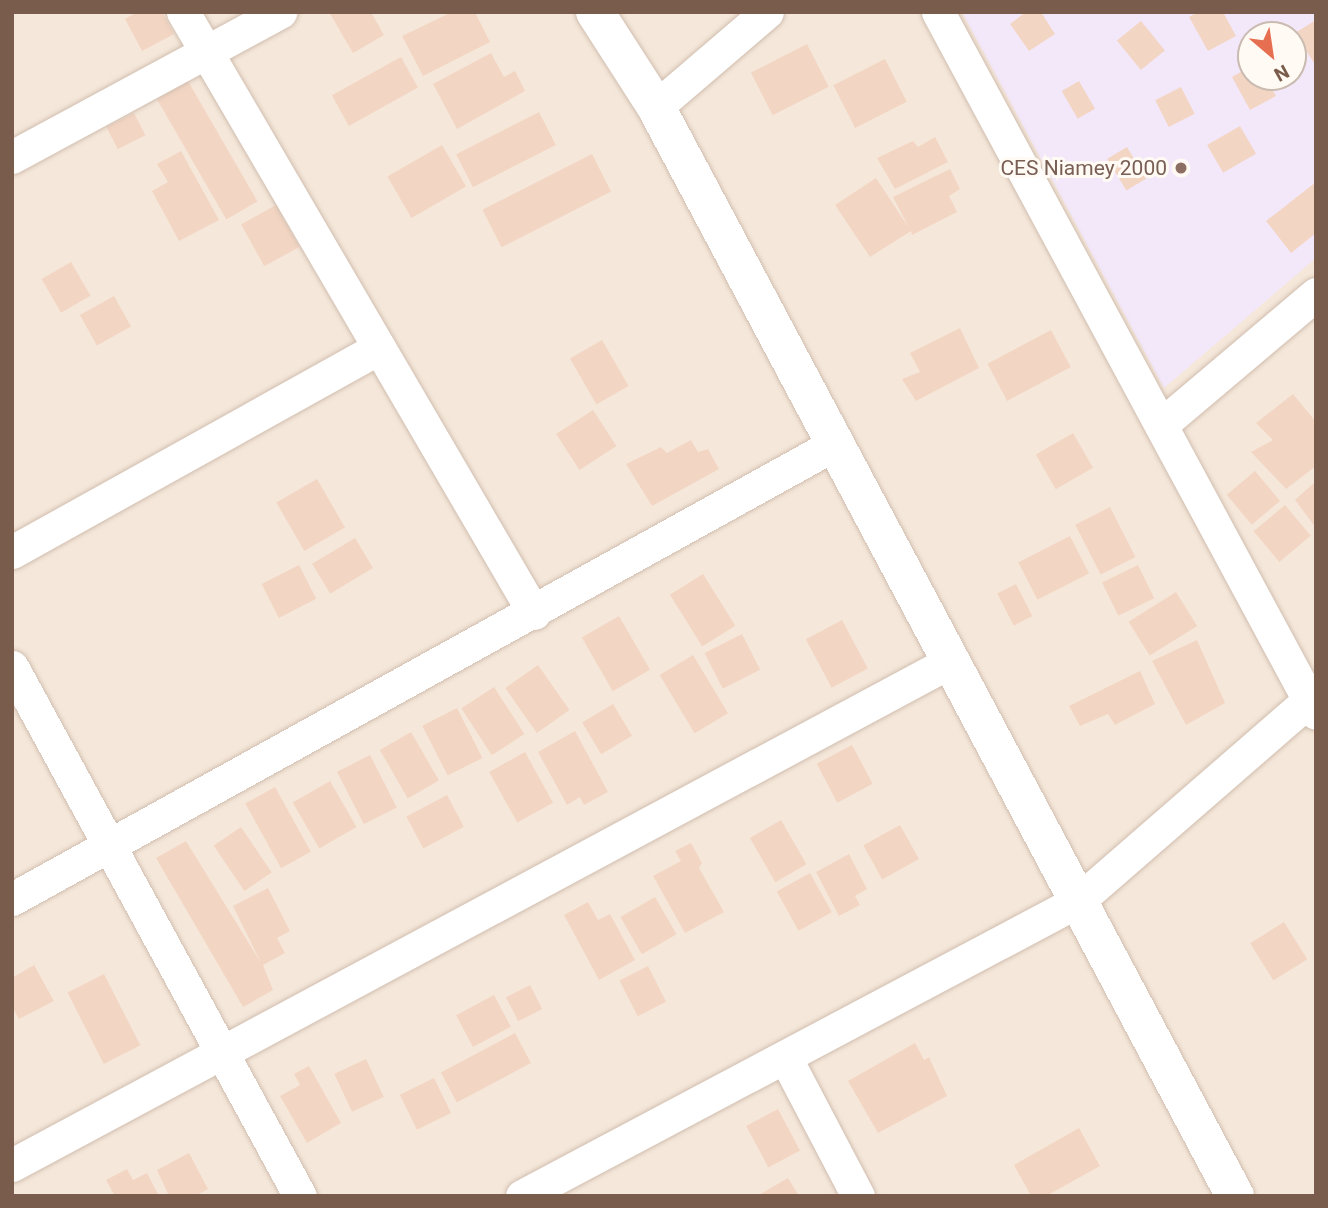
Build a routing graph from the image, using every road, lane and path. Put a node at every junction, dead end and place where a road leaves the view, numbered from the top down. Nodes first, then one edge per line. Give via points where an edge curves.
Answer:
1 (183, 12) edge
2 (280, 12) edge
3 (596, 12) edge
4 (767, 12) edge
5 (938, 12) edge
6 (206, 52) junction
7 (656, 107) junction
8 (12, 158) edge
9 (1316, 293) edge
10 (379, 348) junction
11 (1161, 425) junction
12 (835, 444) junction
13 (12, 552) edge
14 (534, 613) junction
15 (951, 661) junction
16 (12, 667) edge
17 (1313, 703) edge
18 (108, 846) junction
19 (12, 899) edge
20 (1078, 901) junction
21 (221, 1053) junction
22 (785, 1057) junction
23 (12, 1165) edge
24 (564, 1186) edge
25 (300, 1196) edge
26 (522, 1196) edge
27 (859, 1196) edge
28 (1235, 1196) edge

1 - 6 street
2 - 6 street
3 - 7 street
4 - 7 street
5 - 11 street
6 - 8 street
6 - 10 street
7 - 12 street
9 - 11 street
10 - 13 street
10 - 14 street
11 - 17 street
12 - 14 street
12 - 15 street
14 - 18 street
15 - 20 street
15 - 21 street
16 - 18 street
17 - 20 street
18 - 19 street
18 - 21 street
20 - 22 street
20 - 28 street
21 - 23 street
21 - 25 street
22 - 24 street
22 - 27 street
24 - 26 street

